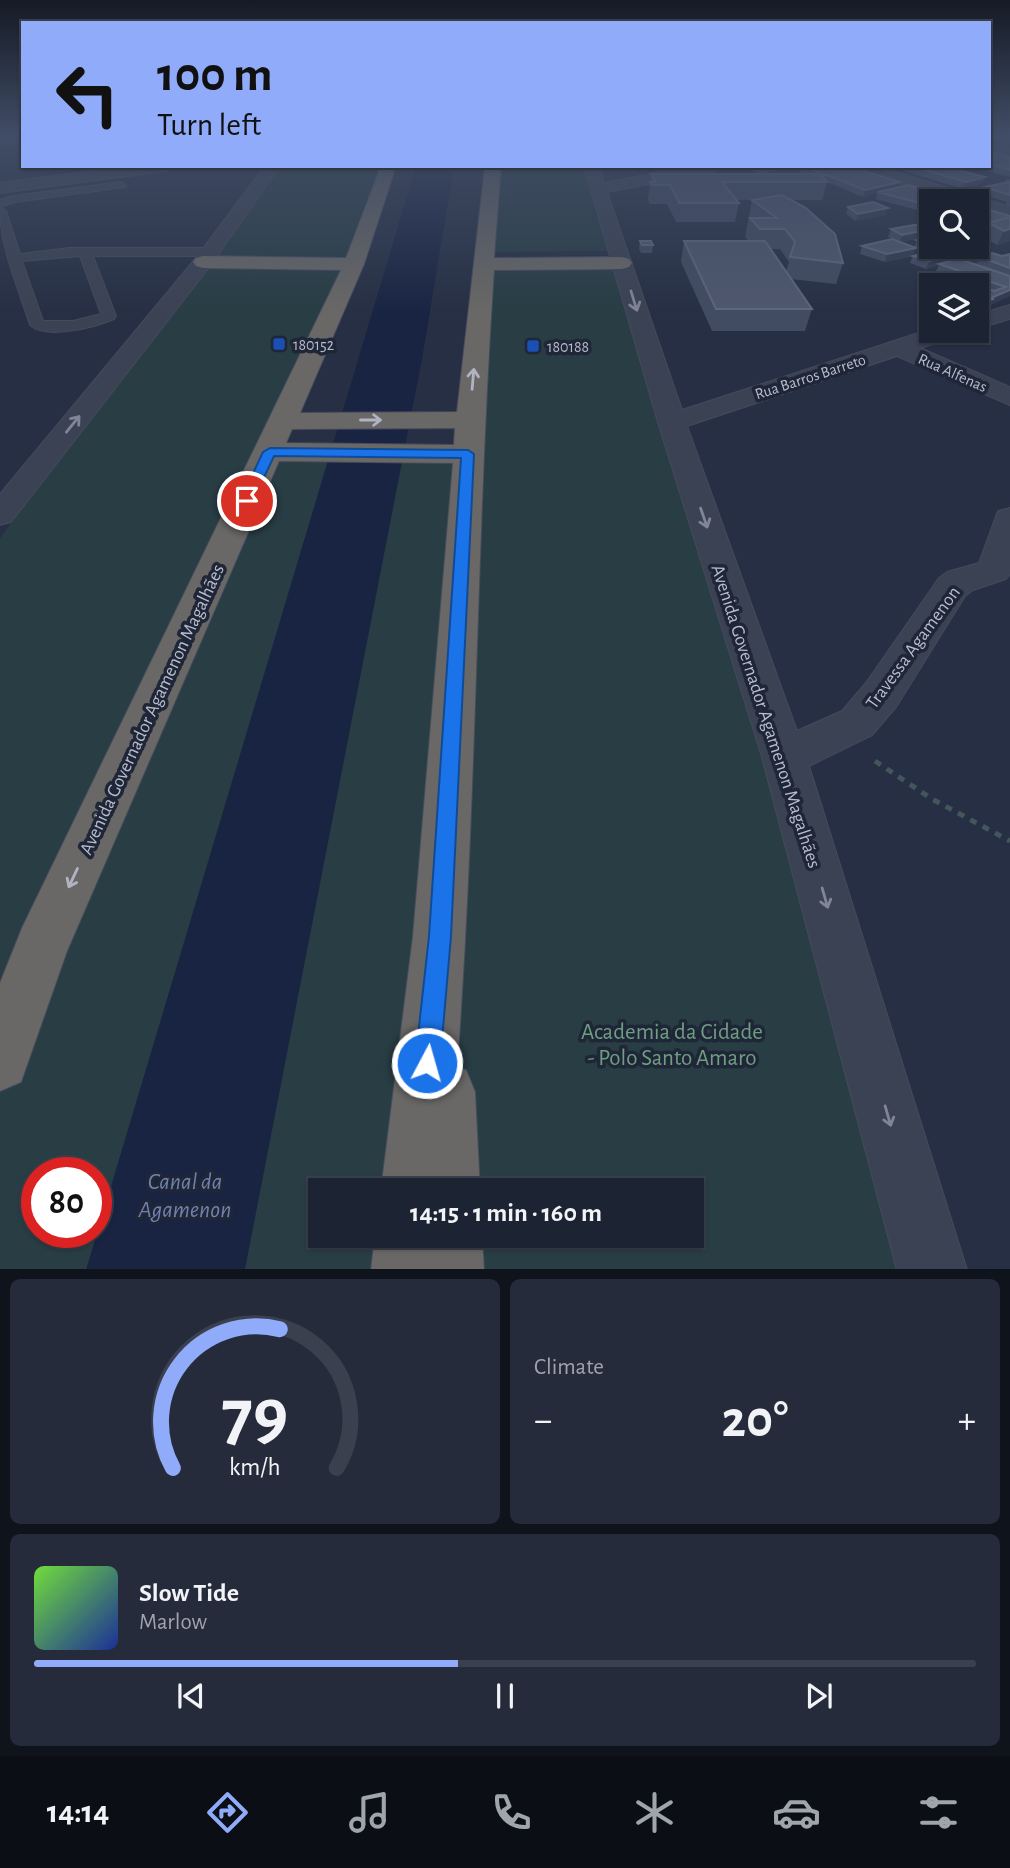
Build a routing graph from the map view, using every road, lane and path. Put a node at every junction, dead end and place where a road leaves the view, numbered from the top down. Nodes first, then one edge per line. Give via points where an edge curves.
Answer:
1 (50, 195) edge
2 (251, 195) edge
3 (379, 195) edge
4 (490, 195) edge
5 (600, 195) edge
6 (0, 204) edge
7 (989, 206) edge
8 (0, 211) edge
9 (1010, 213) edge
10 (85, 252) junction
11 (206, 257) junction
12 (621, 257) junction
13 (15, 258) junction
14 (484, 258) junction
15 (356, 259) junction
16 (1010, 312) edge
17 (989, 318) edge
18 (919, 340) edge
19 (896, 347) junction
20 (1010, 397) edge
21 (470, 420) junction
22 (672, 422) junction
23 (290, 436) junction
24 (468, 454) junction
25 (39, 465) junction
26 (0, 473) edge
27 (0, 516) edge
28 (1010, 518) edge
29 (835, 734) junction
30 (784, 757) junction
31 (1010, 841) edge
32 (440, 936) junction
33 (41, 947) junction
34 (0, 1032) edge
35 (0, 1061) edge
36 (415, 1178) edge
37 (447, 1178) edge
38 (408, 1248) edge
39 (448, 1248) edge
40 (406, 1269) edge
41 (449, 1269) edge
42 (932, 1269) edge

1 - 6 lane
2 - 11 street
3 - 15 highway, Avenida Governador Agamenon Magalhães
4 - 14 highway
5 - 12 street, Avenida Governador Agamenon Magalhães
7 - 9 street
8 - 13 lane
10 - 11 lane
10 - 13 lane
10 - 13 lane via 109,316 51,327 37,325
11 - 15 highway
25 -> 11 street
12 - 14 highway
12 -> 22 street, Avenida Governador Agamenon Magalhães
21 -> 14 highway
15 - 23 highway, Avenida Governador Agamenon Magalhães
16 - 17 street
18 - 19 street, Rua Barros Barreto
19 - 20 street, Rua Alfenas
19 - 22 street, Rua Barros Barreto
23 -> 21 highway
21 - 24 highway
22 -> 30 street, Avenida Governador Agamenon Magalhães
23 - 24 highway via 430,454
23 -> 33 highway, Avenida Governador Agamenon Magalhães
24 - 32 highway
25 - 26 street
25 - 27 street
28 - 29 street, Travessa Agamenon via 995,571 952,587 881,695 857,723
29 - 30 street, Travessa Agamenon
29 - 31 path via 932,799
30 -> 42 street, Avenida Governador Agamenon Magalhães
32 - 36 highway
32 - 37 highway
33 - 34 highway
33 - 35 highway, Avenida Governador Agamenon Magalhães
38 - 40 highway
39 - 41 highway

